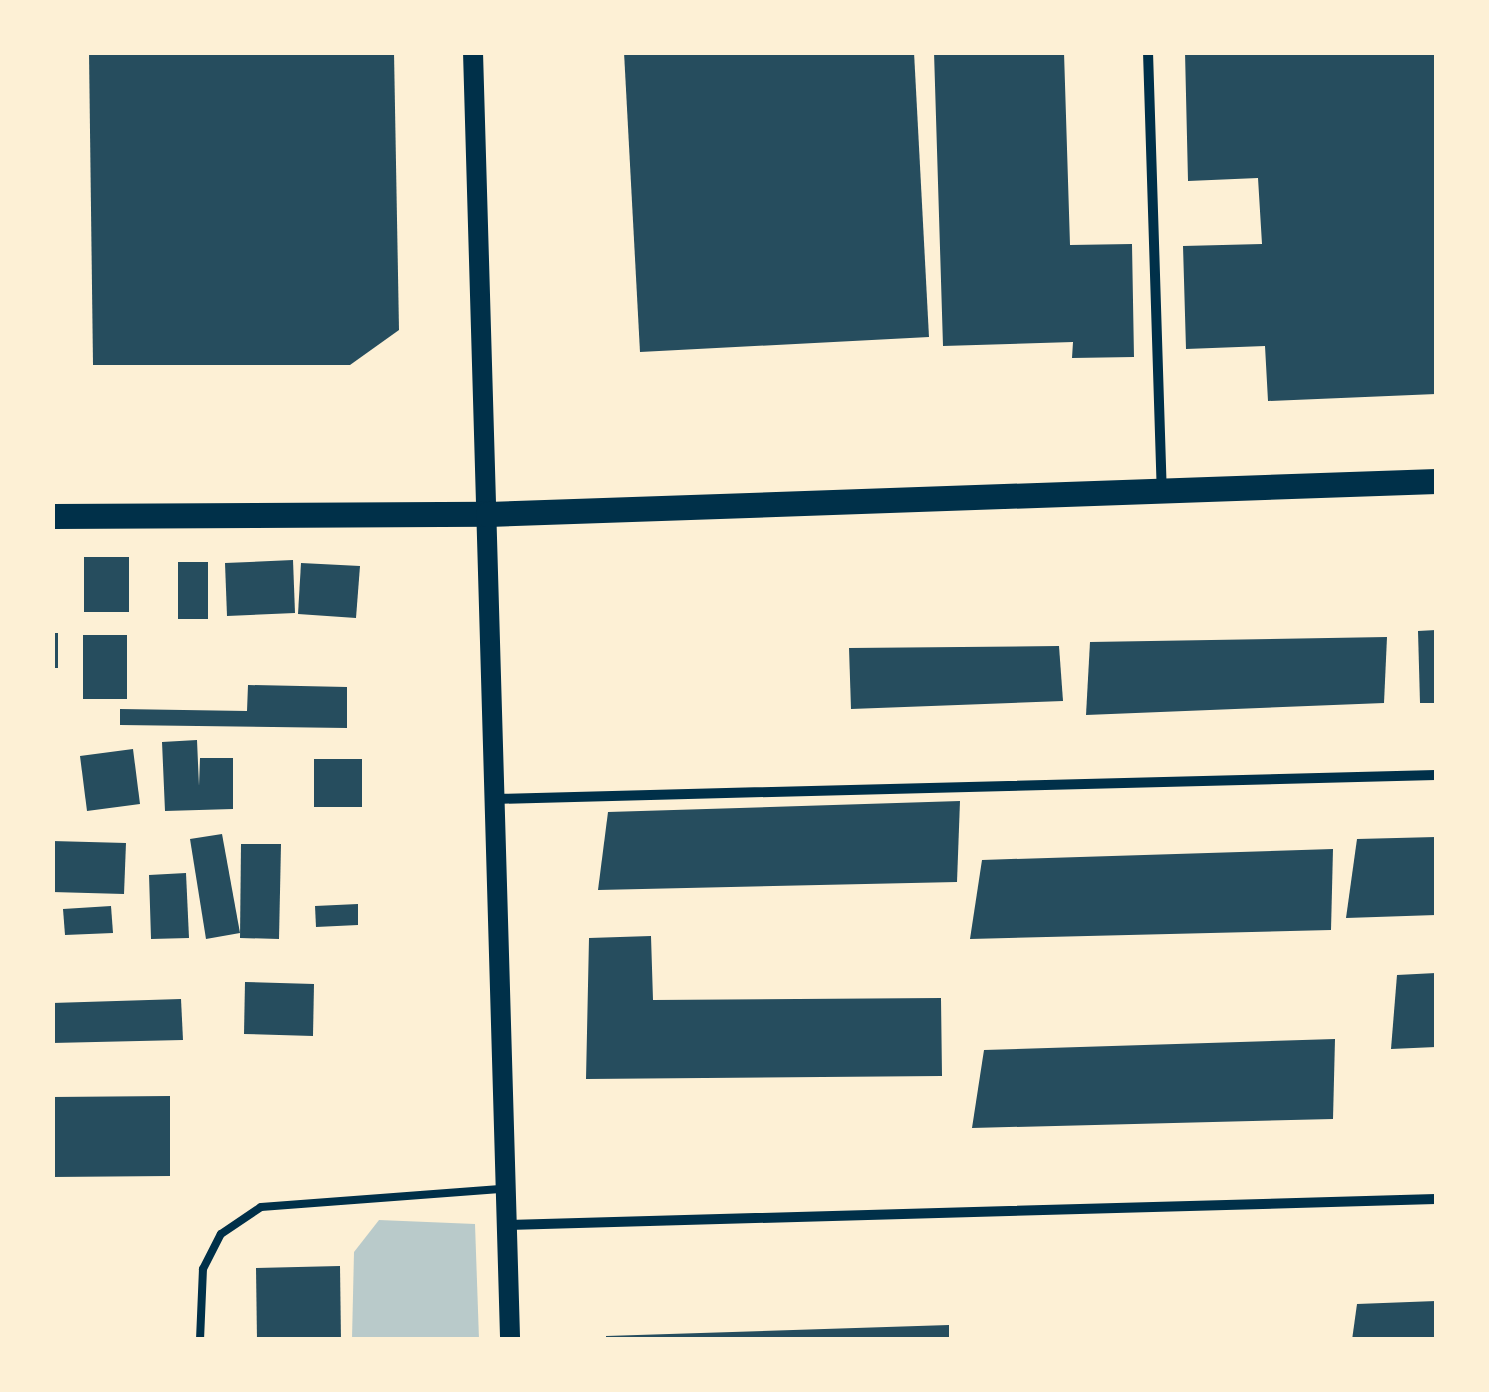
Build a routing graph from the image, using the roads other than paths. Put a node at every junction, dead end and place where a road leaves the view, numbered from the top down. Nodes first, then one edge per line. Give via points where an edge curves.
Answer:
1 (473, 52) edge
2 (1148, 52) edge
3 (1436, 480) edge
4 (1162, 490) junction
5 (488, 514) junction
6 (52, 516) edge
7 (1436, 775) edge
8 (494, 798) junction
9 (505, 1189) junction
10 (1436, 1199) edge
11 (508, 1225) junction
12 (200, 1340) edge
13 (510, 1340) edge

1 - 5 main road
2 - 4 street
3 - 4 main road
4 - 5 main road
5 - 6 main road
5 - 8 main road
7 - 8 street
8 - 9 main road
9 - 11 main road
9 - 12 lane via 261,1208 221,1234 203,1270
10 - 11 street
11 - 13 main road

